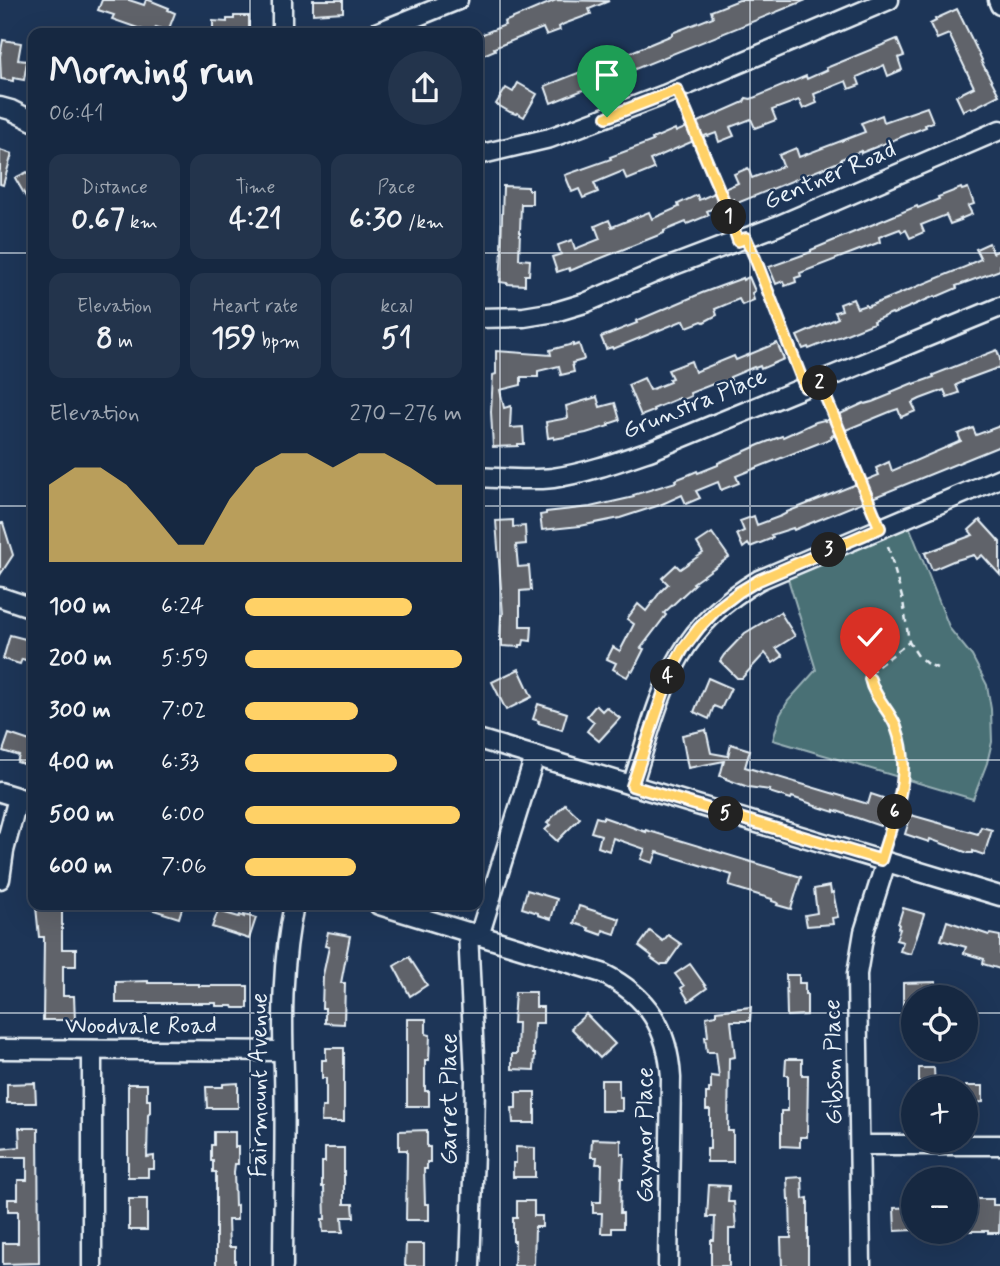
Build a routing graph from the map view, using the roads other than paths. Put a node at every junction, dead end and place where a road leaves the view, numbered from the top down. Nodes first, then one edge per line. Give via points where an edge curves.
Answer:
1 (282, 0) edge
2 (458, 0) edge
3 (889, 0) edge
4 (420, 25) edge
5 (282, 28) edge
6 (0, 107) edge
7 (28, 118) edge
8 (1000, 130) edge
9 (483, 154) edge
10 (1000, 307) edge
11 (483, 318) edge
12 (483, 477) edge
13 (1000, 478) edge
14 (0, 597) edge
15 (28, 606) edge
16 (483, 740) edge
17 (535, 756) junction
18 (632, 786) junction
19 (0, 792) edge
20 (26, 800) edge
21 (883, 861) junction
22 (0, 879) edge
23 (1000, 896) edge
24 (293, 910) edge
25 (395, 910) edge
26 (474, 934) junction
27 (0, 1049) edge
28 (92, 1050) junction
29 (282, 1051) junction
30 (860, 1145) junction
31 (1000, 1145) edge
32 (92, 1266) edge
33 (283, 1266) edge
34 (470, 1266) edge
35 (668, 1266) edge
36 (861, 1266) edge

1 - 5 street
2 - 4 street
3 - 9 street via 677,90 550,138
6 - 7 street
8 - 11 street, Gentner Road via 575,306 524,317
10 - 12 street, Grunstra Place via 652,450 552,478
13 - 18 street via 759,580 718,608 683,649 670,673
14 - 15 street
16 - 17 street
17 - 18 street
17 - 26 street, Garret Place
18 - 21 street
19 - 20 street
20 - 22 street via 4,851
21 - 23 street
21 - 30 street, Gibson Place via 857,974
24 - 29 street, Fairmount Avenue via 284,971
25 - 26 street, Gaynor Place
26 - 34 street, Garret Place
26 - 35 street, Gaynor Place via 602,973 632,991 656,1020 671,1078
27 - 28 street, Woodvale Road
28 - 29 street, Woodvale Road
28 - 32 street
29 - 33 street, Fairmount Avenue
30 - 31 street
30 - 36 street, Gibson Place

